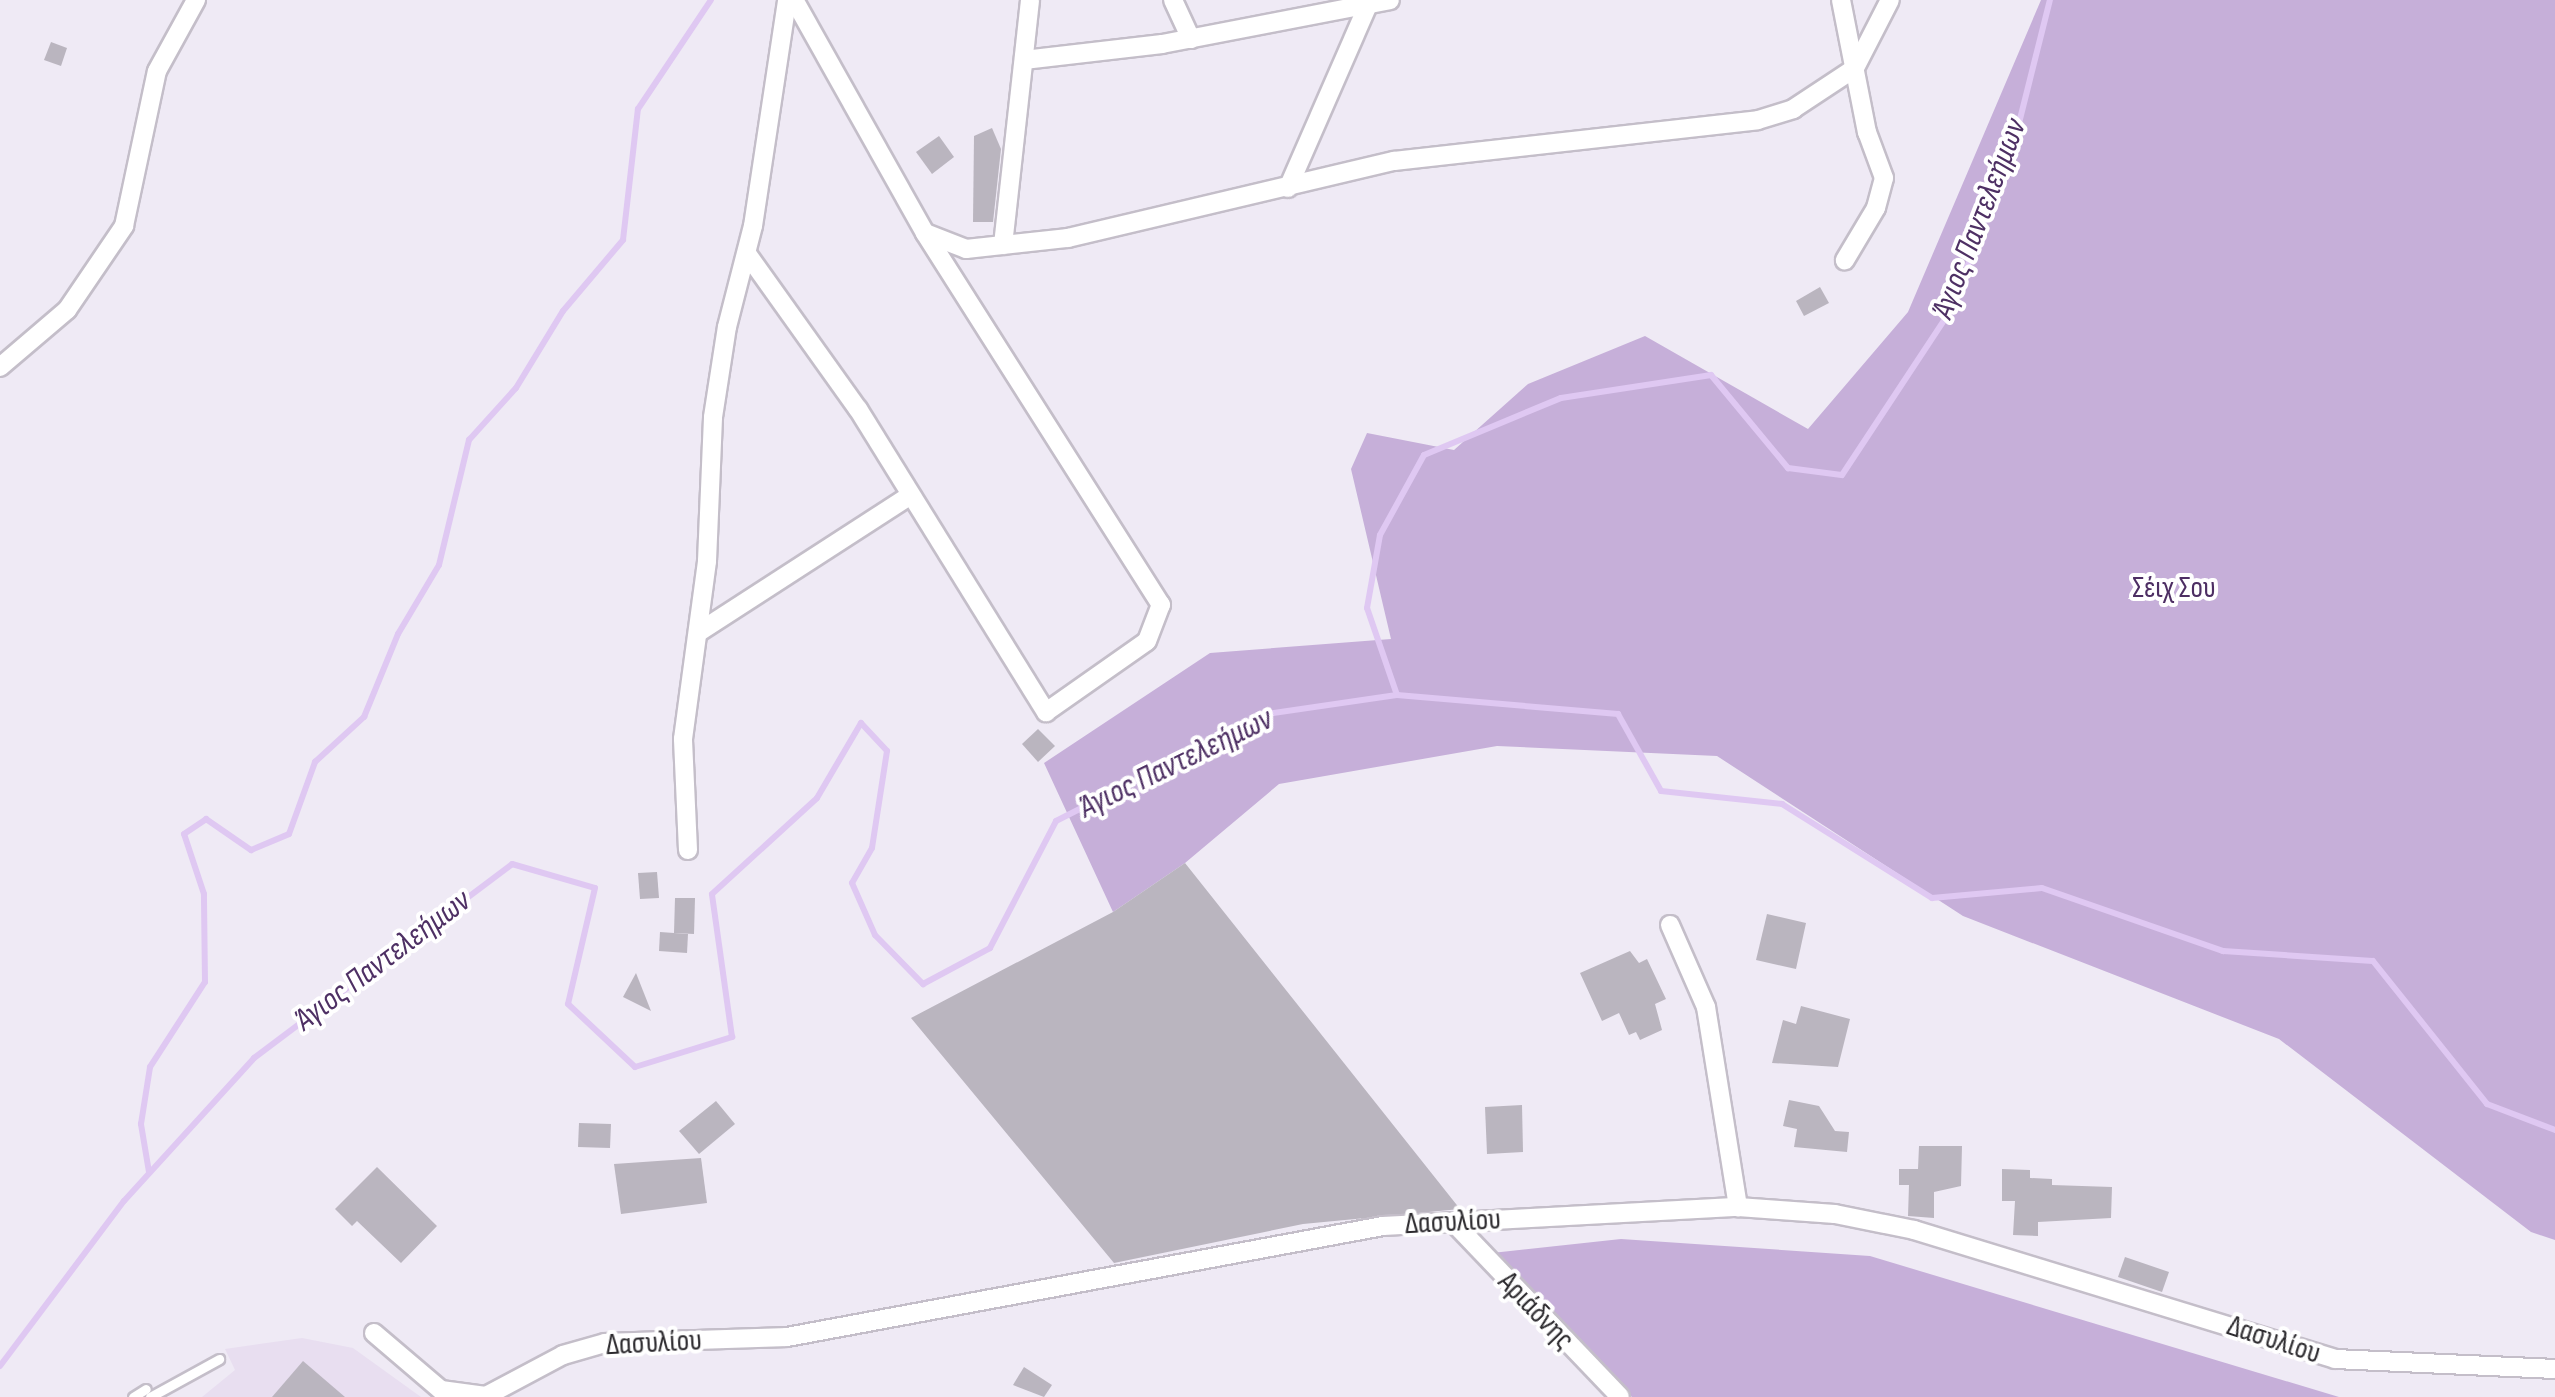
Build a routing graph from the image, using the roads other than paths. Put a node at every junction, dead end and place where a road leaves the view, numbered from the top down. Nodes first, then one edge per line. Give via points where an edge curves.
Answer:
1 (196, 0) edge
2 (790, 0) edge
3 (1030, 0) edge
4 (1173, 0) edge
5 (1390, 0) edge
6 (1842, 0) edge
7 (1890, 0) edge
8 (1369, 2) edge
9 (1191, 39) junction
10 (1024, 60) junction
11 (1855, 68) junction
12 (1288, 188) junction
13 (925, 233) junction
14 (1003, 245) junction
15 (748, 255) junction
16 (1845, 260) dead end
17 (0, 367) edge
18 (908, 497) junction
19 (699, 632) junction
20 (688, 850) dead end
21 (1670, 925) dead end
22 (1738, 1207) junction
23 (1454, 1223) junction
24 (374, 1333) dead end
25 (219, 1359) dead end
26 (2555, 1369) edge
27 (148, 1393) edge
28 (133, 1397) edge
29 (1620, 1397) edge

1 - 17 street via 157,71 124,226 67,310
2 - 13 street
2 - 15 street
3 - 10 street
4 - 9 street
5 - 8 street
6 - 11 street
7 - 11 street
8 - 9 street
8 - 12 street
9 - 10 street
10 - 14 street
11 - 12 street via 1793,109 1758,120 1682,133 1478,147
11 - 16 street via 1884,178 1876,208
12 - 14 street via 1068,238
13 - 14 street via 966,249
13 - 18 street via 1161,605 1155,628 1134,653 1046,712
15 - 18 street via 858,409
15 - 19 street via 726,326 714,417
18 - 19 street
19 - 20 street via 684,738
21 - 22 street via 1706,1008
22 - 23 street, Δασυλίου
22 - 26 street, Δασυλίου via 1835,1214 1914,1230 2335,1359
23 - 24 street, Δασυλίου via 1383,1226 787,1338 605,1343 563,1355 486,1396 441,1390
23 - 29 street, Αριάδνης
25 - 27 lane
27 - 28 lane

